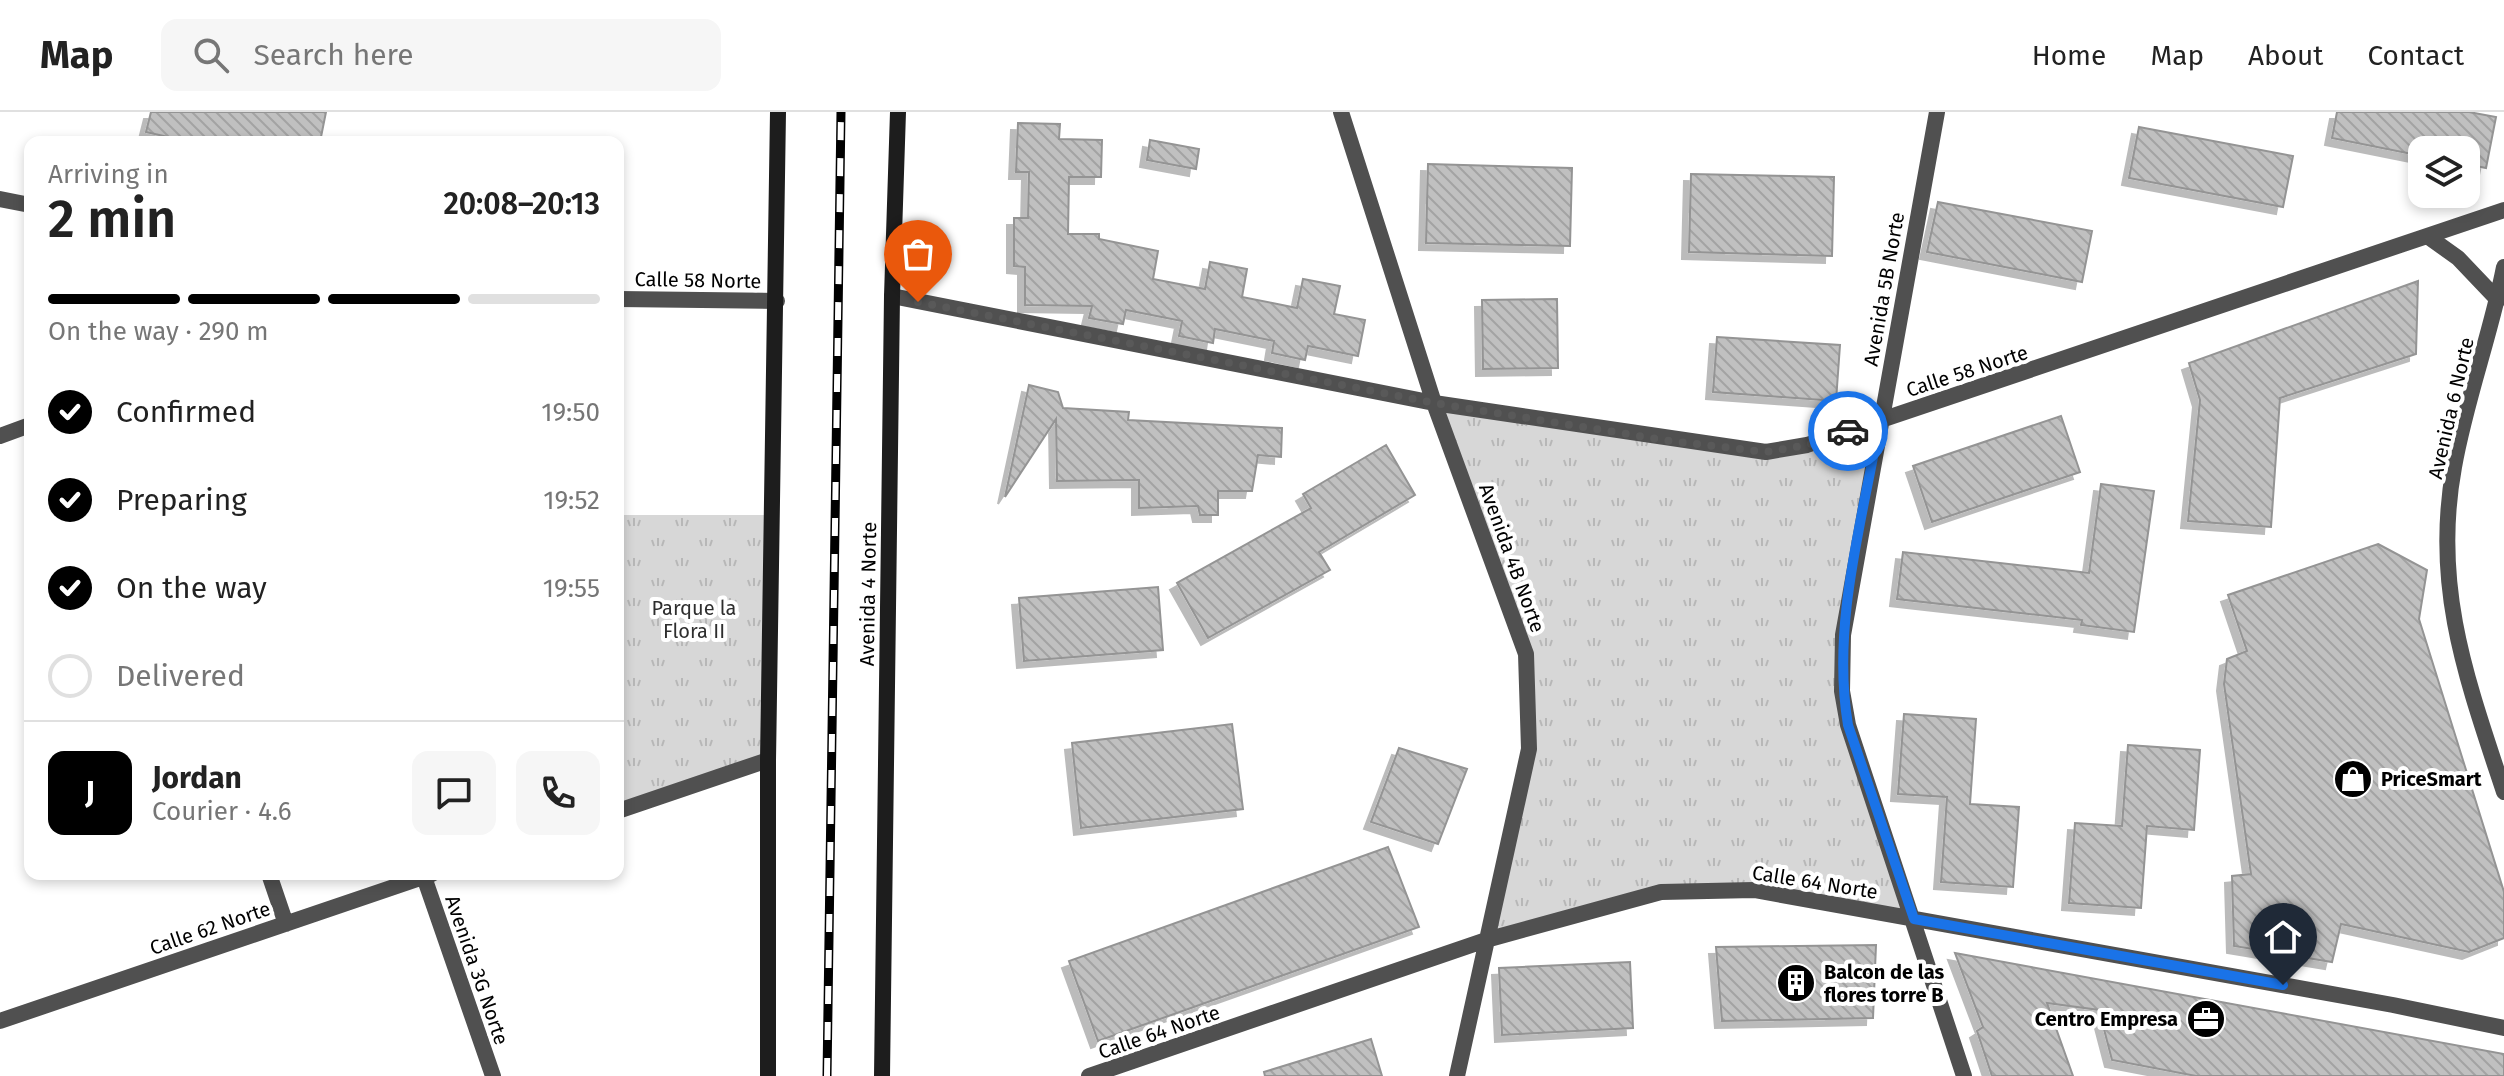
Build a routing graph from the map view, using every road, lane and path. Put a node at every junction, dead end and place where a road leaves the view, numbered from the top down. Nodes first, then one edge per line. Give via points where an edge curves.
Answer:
1 (778, 112) edge
2 (898, 112) edge
3 (1341, 112) edge
4 (1937, 112) edge
5 (0, 199) edge
6 (24, 204) edge
7 (2504, 210) edge
8 (2430, 238) junction
9 (2504, 267) edge
10 (892, 296) junction
11 (624, 299) edge
12 (2498, 300) junction
13 (777, 301) junction
14 (1434, 403) junction
15 (1880, 420) junction
16 (24, 427) edge
17 (0, 436) edge
18 (768, 760) junction
19 (2504, 792) edge
20 (624, 809) edge
21 (271, 880) edge
22 (416, 880) edge
23 (429, 880) edge
24 (1914, 919) junction
25 (286, 924) junction
26 (1486, 940) junction
27 (0, 1021) edge
28 (2504, 1028) edge
29 (493, 1076) edge
30 (768, 1076) edge
31 (882, 1076) edge
32 (1089, 1076) edge
33 (1457, 1076) edge
34 (1964, 1076) edge

1 - 13 main road
2 - 10 main road, Avenida 4 Norte
3 - 14 street, Avenida 4B Norte
4 - 15 street, Avenida 5B Norte
5 - 6 street
7 - 8 street, Calle 58 Norte
8 - 12 street via 2458,258
8 - 15 street, Calle 58 Norte
9 - 12 street, Avenida 6 Norte
10 - 14 street, Calle 58 Norte
10 - 31 main road, Avenida 4 Norte
11 - 13 street, Calle 58 Norte
12 - 19 street, Avenida 6 Norte via 2454,466 2446,569 2459,656
13 - 18 main road
14 - 15 street, Calle 58 Norte via 1766,452 1807,445
14 - 26 street, Avenida 4B Norte via 1526,654 1529,749
15 - 24 street, Avenida 5B Norte via 1843,635 1842,691 1848,725
16 - 17 street
18 - 20 street
18 - 30 main road
21 - 25 street
22 - 25 street, Calle 62 Norte
23 - 29 street, Avenida 3G Norte
24 - 26 street, Calle 64 Norte via 1754,890 1695,888 1661,892
24 - 28 street, Calle 64 Norte
24 - 34 street, Avenida 5B Norte
25 - 27 street, Calle 62 Norte
26 - 32 street, Calle 64 Norte
26 - 33 street, Avenida 4B Norte

